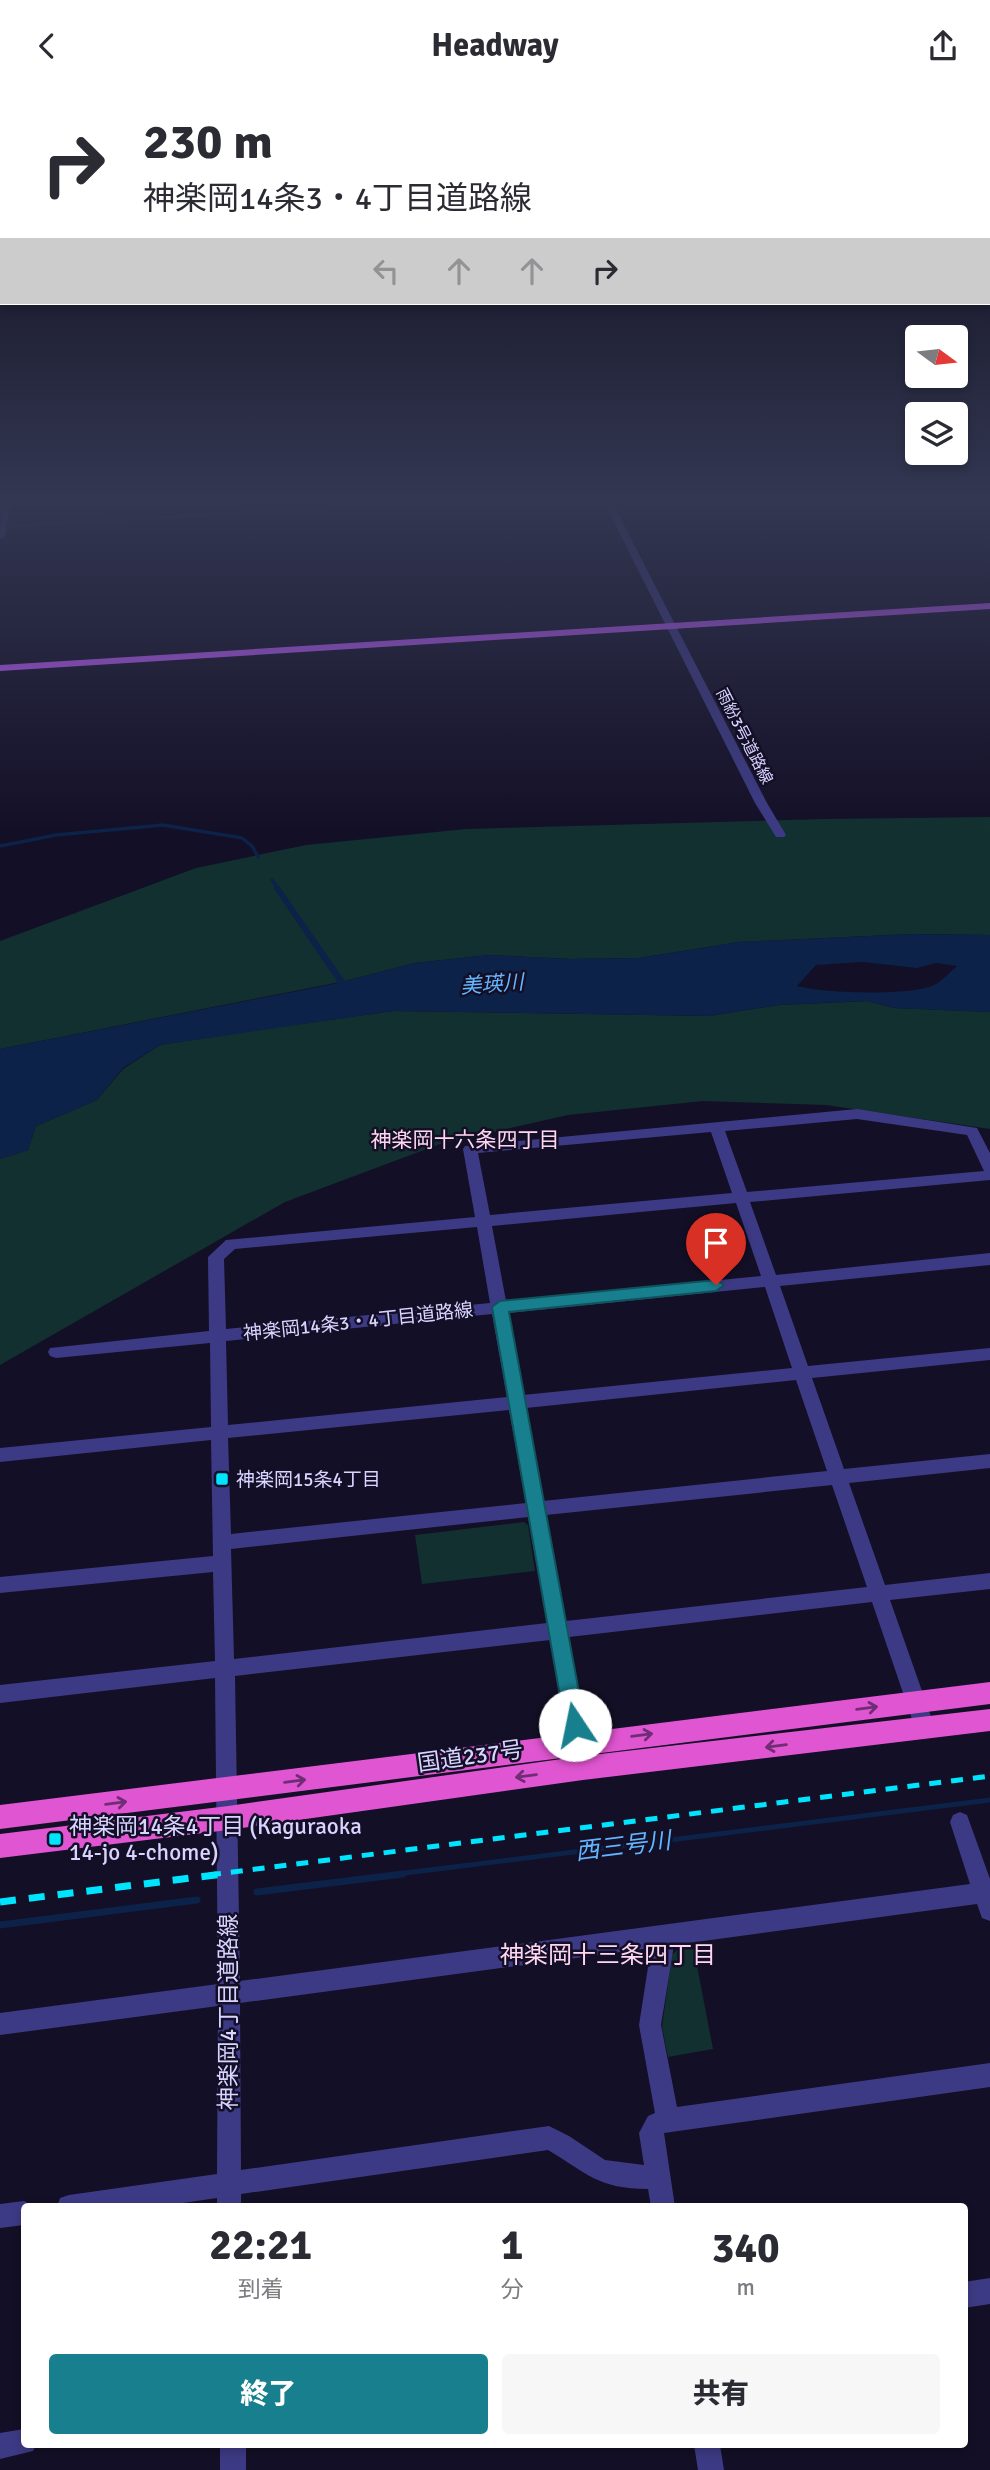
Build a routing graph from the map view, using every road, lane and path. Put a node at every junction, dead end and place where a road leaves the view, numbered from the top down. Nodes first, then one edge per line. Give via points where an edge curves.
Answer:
1 (664, 611) edge
2 (837, 611) edge
3 (896, 611) edge
4 (670, 623) junction
5 (0, 666) edge
6 (780, 835) dead end
7 (717, 1127) junction
8 (990, 1168) edge
9 (990, 1175) edge
10 (743, 1197) junction
11 (484, 1221) junction
12 (990, 1259) edge
13 (770, 1280) junction
14 (500, 1307) junction
15 (219, 1335) junction
16 (56, 1352) dead end
17 (990, 1353) edge
18 (802, 1373) junction
19 (517, 1402) junction
20 (221, 1434) junction
21 (0, 1455) edge
22 (990, 1461) edge
23 (838, 1476) junction
24 (535, 1509) junction
25 (223, 1542) junction
26 (223, 1563) junction
27 (990, 1581) edge
28 (0, 1585) edge
29 (878, 1592) junction
30 (556, 1628) junction
31 (225, 1669) junction
32 (990, 1693) edge
33 (0, 1694) edge
34 (916, 1702) junction
35 (990, 1720) edge
36 (925, 1728) junction
37 (578, 1743) junction
38 (583, 1768) junction
39 (227, 1790) junction
40 (0, 1817) edge
41 (228, 1818) junction
42 (960, 1822) dead end
43 (0, 1846) edge
44 (988, 1898) edge
45 (664, 1936) junction
46 (228, 1994) junction
47 (0, 2024) edge
48 (990, 2075) edge
49 (667, 2120) junction
50 (658, 2177) junction
51 (229, 2195) edge
52 (122, 2203) edge
53 (662, 2203) edge
54 (21, 2214) edge
55 (0, 2217) edge
56 (990, 2291) edge
57 (968, 2294) edge
58 (21, 2442) edge
59 (0, 2446) edge
60 (233, 2448) edge
61 (707, 2448) edge
62 (233, 2470) edge
63 (711, 2470) edge

1 - 4 street, 雨紛3号道路線
2 - 4 main road
3 - 4 main road
4 - 5 main road
4 - 6 street, 雨紛3号道路線
7 - 8 street via 857,1114 972,1131
7 - 10 street
7 - 11 street via 470,1149
9 - 10 street
10 - 11 street
10 - 13 street
11 - 14 street
11 - 15 street via 231,1244 216,1257
12 - 13 street, 神楽岡14条3・4丁目道路線
13 - 14 street, 神楽岡14条3・4丁目道路線
13 - 18 street
14 - 15 street, 神楽岡14条3・4丁目道路線
14 - 19 street
15 - 16 street
15 - 20 street, 神楽岡14条3・4丁目道路線
17 - 18 street
18 - 19 street
18 - 23 street
19 - 20 street
19 - 24 street
20 - 21 street
20 - 25 street, 神楽岡14条3・4丁目道路線
22 - 23 street
23 - 24 street
23 - 29 street
24 - 25 street
24 - 30 street
25 - 26 street, 神楽岡14条3・4丁目道路線
26 - 28 street
26 - 31 street, 神楽岡14条3・4丁目道路線
27 - 29 street
29 - 30 street
29 - 34 street
30 - 31 street
30 - 37 street
31 - 33 street
31 - 39 street, 神楽岡14条3・4丁目道路線
32 - 34 highway, 国道237号
34 - 36 street
37 -> 34 highway, 国道237号
35 - 36 highway, 国道237号
36 -> 38 highway, 国道237号
37 - 38 street
39 -> 37 highway, 国道237号
38 -> 41 highway, 国道237号
40 -> 39 highway, 国道237号
39 - 41 street, 神楽岡4丁目道路線
41 - 43 highway, 国道237号
41 - 46 street, 神楽岡4丁目道路線
42 - 44 street
44 - 45 street
45 - 46 street
45 - 49 street via 650,2025
46 - 47 street
46 - 51 street, 神楽岡4丁目道路線
48 - 49 street
49 - 50 street via 656,2124 651,2133
50 - 51 street via 617,2176 592,2167 563,2143 549,2139
50 - 53 street
51 - 52 street
54 - 55 street
56 - 57 street
58 - 59 street
60 - 62 street
61 - 63 street

